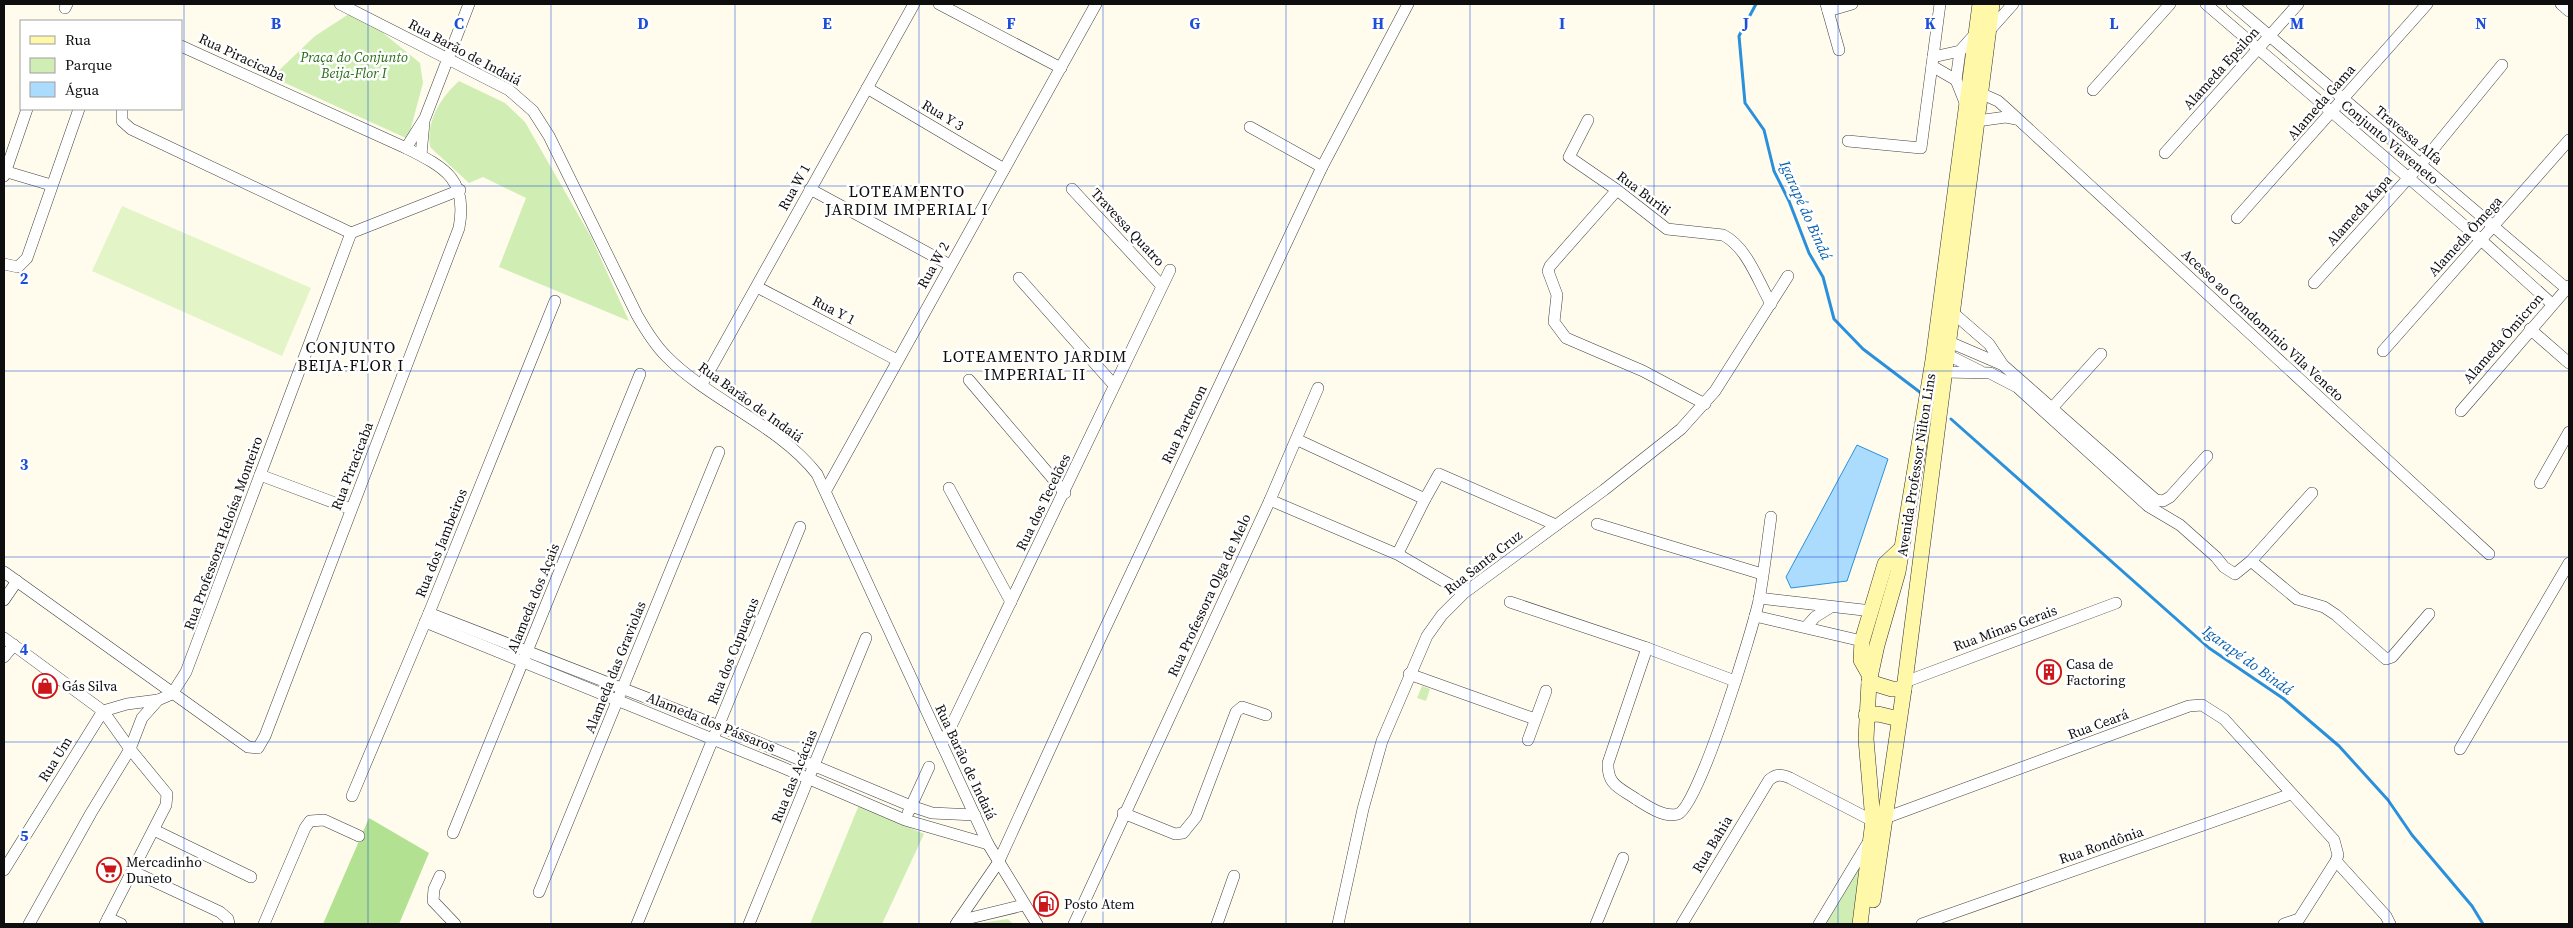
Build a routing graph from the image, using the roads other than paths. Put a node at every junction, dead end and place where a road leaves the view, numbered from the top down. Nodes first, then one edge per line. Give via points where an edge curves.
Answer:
1 (340, 4) edge
2 (469, 4) edge
3 (914, 4) edge
4 (938, 4) edge
5 (1096, 4) edge
6 (1408, 4) edge
7 (1852, 4) edge
8 (1940, 4) edge
9 (1980, 4) edge
10 (1992, 4) edge
11 (2014, 4) edge
12 (2170, 4) edge
13 (2206, 4) edge
14 (2232, 4) edge
15 (2298, 4) edge
16 (2427, 4) edge
17 (2561, 4) edge
18 (1827, 7) edge
19 (2569, 12) edge
20 (1982, 33) junction
21 (2270, 36) junction
22 (182, 46) edge
23 (2259, 49) junction
24 (1839, 50) dead end
25 (1960, 51) junction
26 (448, 60) junction
27 (1933, 62) junction
28 (2502, 64) dead end
29 (1061, 68) junction
30 (1956, 80) junction
31 (867, 88) junction
32 (2093, 90) dead end
33 (1980, 93) junction
34 (2344, 99) junction
35 (1966, 105) junction
36 (26, 110) edge
37 (80, 110) edge
38 (122, 110) edge
39 (2332, 113) junction
40 (425, 118) junction
41 (2016, 119) junction
42 (1588, 120) dead end
43 (1977, 121) junction
44 (1250, 127) dead end
45 (2569, 140) edge
46 (1848, 141) dead end
47 (406, 148) junction
48 (2165, 153) dead end
49 (420, 155) junction
50 (2421, 164) junction
51 (1322, 167) junction
52 (1004, 168) junction
53 (4, 173) edge
54 (2408, 177) junction
55 (52, 185) junction
56 (810, 189) junction
57 (1072, 189) dead end
58 (460, 190) junction
59 (1617, 190) junction
60 (2237, 218) dead end
61 (2494, 226) junction
62 (351, 233) junction
63 (2481, 240) junction
64 (4, 264) edge
65 (950, 265) junction
66 (1170, 270) dead end
67 (1788, 276) dead end
68 (1019, 278) dead end
69 (2314, 283) dead end
70 (1161, 285) junction
71 (757, 287) junction
72 (2568, 288) edge
73 (555, 301) dead end
74 (1770, 304) junction
75 (2552, 304) junction
76 (1951, 311) junction
77 (2530, 329) junction
78 (1947, 348) junction
79 (2383, 351) dead end
80 (2101, 354) dead end
81 (897, 360) junction
82 (2569, 363) edge
83 (2003, 365) junction
84 (1944, 372) junction
85 (1982, 372) junction
86 (640, 374) dead end
87 (969, 380) dead end
88 (702, 384) junction
89 (1114, 385) junction
90 (1318, 388) dead end
91 (1934, 392) junction
92 (1705, 404) junction
93 (2053, 407) junction
94 (2460, 411) dead end
95 (1931, 415) junction
96 (2569, 432) edge
97 (1300, 440) dead end
98 (719, 452) dead end
99 (2207, 456) dead end
100 (260, 475) junction
101 (2540, 483) dead end
102 (949, 488) dead end
103 (826, 490) junction
104 (1065, 493) junction
105 (2312, 493) dead end
106 (1270, 500) junction
107 (1425, 500) junction
108 (352, 509) junction
109 (1771, 517) dead end
110 (1597, 524) dead end
111 (1556, 525) junction
112 (800, 526) dead end
113 (1902, 548) junction
114 (1400, 549) dead end
115 (2489, 554) dead end
116 (2251, 561) junction
117 (2569, 563) edge
118 (4, 572) edge
119 (1762, 574) junction
120 (16, 581) junction
121 (1464, 593) junction
122 (1759, 598) junction
123 (4, 600) edge
124 (1011, 602) junction
125 (1510, 602) dead end
126 (2116, 603) dead end
127 (1831, 607) junction
128 (1872, 611) junction
129 (2429, 614) dead end
130 (1755, 616) junction
131 (427, 618) junction
132 (1807, 626) junction
133 (4, 638) edge
134 (866, 638) dead end
135 (1862, 640) junction
136 (14, 644) junction
137 (1647, 648) junction
138 (528, 652) junction
139 (4, 657) edge
140 (524, 663) junction
141 (1409, 674) junction
142 (1870, 679) junction
143 (1735, 681) junction
144 (1904, 685) junction
145 (623, 688) junction
146 (1546, 691) dead end
147 (172, 694) junction
148 (158, 700) junction
149 (618, 701) junction
150 (103, 711) junction
151 (1266, 715) dead end
152 (1866, 715) junction
153 (1899, 718) junction
154 (1535, 719) junction
155 (719, 726) junction
156 (713, 740) junction
157 (1528, 740) dead end
158 (942, 746) junction
159 (130, 749) junction
160 (2460, 749) dead end
161 (814, 765) junction
162 (929, 767) dead end
163 (809, 779) junction
164 (2291, 794) junction
165 (352, 796) dead end
166 (911, 806) junction
167 (1123, 814) junction
168 (975, 816) junction
169 (1879, 819) junction
170 (905, 820) junction
171 (154, 830) junction
172 (453, 833) dead end
173 (359, 836) dead end
174 (1871, 837) junction
175 (988, 844) junction
176 (1623, 858) dead end
177 (2336, 861) junction
178 (998, 863) junction
179 (4, 870) edge
180 (132, 871) junction
181 (440, 876) dead end
182 (1234, 876) dead end
183 (251, 877) dead end
184 (539, 892) dead end
185 (1024, 904) junction
186 (107, 921) edge
187 (2297, 922) edge
188 (957, 923) edge
189 (29, 924) edge
190 (121, 924) edge
191 (229, 924) edge
192 (264, 924) edge
193 (455, 924) edge
194 (637, 924) edge
195 (749, 924) edge
196 (1037, 924) edge
197 (1074, 924) edge
198 (1217, 924) edge
199 (1338, 924) edge
200 (1596, 924) edge
201 (1682, 924) edge
202 (1819, 924) edge
203 (1860, 924) edge
204 (1870, 924) edge
205 (1922, 924) edge
206 (2284, 924) edge
207 (2390, 924) edge

1 - 26 street, Rua Barão de Indaiá
2 - 26 street
3 - 31 street, Rua W 1
4 - 29 street
5 - 29 street, Rua W 2
6 - 51 street, Rua Partenon
7 - 18 street
8 - 27 street
9 - 20 main road, Avenida Professor Nilton Lins
10 - 20 main road, Avenida Professor Nilton Lins
11 - 20 street
12 - 32 street
13 - 23 street, Conjunto Viaveneto
14 - 21 street, Travessa Alfa
15 - 21 street, Alameda Epsilon
16 - 34 street, Alameda Gama
17 - 19 street
18 - 24 street
20 - 25 street
20 - 33 main road, Avenida Professor Nilton Lins
20 - 35 main road, Avenida Professor Nilton Lins
21 - 23 street, Alameda Epsilon
21 - 34 street, Travessa Alfa
22 - 47 street, Rua Piracicaba
23 - 39 street, Conjunto Viaveneto
23 - 48 street, Alameda Epsilon
25 - 27 street
25 - 30 street
26 - 40 street
26 - 88 street, Rua Barão de Indaiá via 496,83 523,100 532,111 548,136 640,321 665,356
27 - 30 street
27 - 46 street via 1921,148
28 - 50 street, Alameda Kapa
29 - 52 street, Rua W 2
30 - 35 street
31 - 52 street, Rua Y 3
31 - 56 street, Rua W 1
33 - 41 street, Acesso ao Condomínio Vila Veneto via 1998,101
33 - 43 main road, Avenida Professor Nilton Lins
34 - 39 street, Alameda Gama
34 - 50 street, Travessa Alfa
35 - 91 main road, Avenida Professor Nilton Lins
36 - 53 street
37 - 55 street
38 - 62 street via 122,121 132,129
39 - 54 street, Conjunto Viaveneto
39 - 60 street, Alameda Gama
40 - 47 street
40 - 49 street
41 - 43 street
41 - 115 street, Acesso ao Condomínio Vila Veneto
42 - 59 street, Rua Buriti via 1569,157
43 - 76 main road, Avenida Professor Nilton Lins
44 - 51 street
45 - 61 street, Alameda Ômega
47 - 49 street, Rua Piracicaba
49 - 58 street, Rua Piracicaba via 439,166
50 - 54 street, Alameda Kapa
50 - 61 street, Travessa Alfa
51 - 178 street, Rua Partenon via 1100,637
52 - 65 street, Rua W 2
53 - 55 street
54 - 63 street, Conjunto Viaveneto
54 - 69 street, Alameda Kapa
55 - 64 street via 27,258 18,267
56 - 65 street
56 - 71 street, Rua W 1
57 - 70 street, Travessa Quatro
58 - 62 street
58 - 108 street, Rua Piracicaba via 462,210 459,228
59 - 74 street, Rua Buriti via 1667,229 1730,238 1743,252
59 - 92 street via 1550,266 1548,271 1557,295 1554,322 1566,338
61 - 63 street, Alameda Ômega
61 - 72 street, Travessa Alfa
62 - 100 street, Rua Professora Heloísa Monteiro
63 - 75 street, Conjunto Viaveneto
63 - 79 street, Alameda Ômega
65 - 81 street, Rua W 2
66 - 70 street, Rua dos Tecelões
67 - 74 street, Rua Santa Cruz
68 - 89 street
70 - 89 street, Rua dos Tecelões
71 - 81 street, Rua Y 1
71 - 88 street, Rua W 1
72 - 75 street, Alameda Ômicron
73 - 131 street, Rua dos Jambeiros
74 - 92 street, Rua Santa Cruz
75 - 77 street, Alameda Ômicron
76 - 78 main road, Avenida Professor Nilton Lins
76 - 83 street via 1989,344
77 - 82 street
77 - 94 street, Alameda Ômicron
78 - 83 street
78 - 84 main road, Avenida Professor Nilton Lins
78 - 85 street
80 - 93 street
81 - 103 street, Rua W 2
83 - 93 street
84 - 85 street
84 - 91 main road, Avenida Professor Nilton Lins
85 - 116 street via 2003,379 2031,398 2148,506 2180,525 2224,567 2235,574
86 - 138 street, Alameda dos Açais
87 - 104 street
88 - 103 street, Rua Barão de Indaiá via 794,450 808,462
89 - 104 street, Rua dos Tecelões
90 - 106 street, Rua Professora Olga de Melo
91 - 95 main road, Avenida Professor Nilton Lins
92 - 111 street, Rua Santa Cruz via 1655,451
93 - 99 street via 2156,500 2170,497
95 - 113 main road, Avenida Professor Nilton Lins
95 - 144 main road, Avenida Professor Nilton Lins
96 - 101 street
97 - 107 street
98 - 145 street, Alameda das Graviolas
100 - 108 street
100 - 147 street, Rua Professora Heloísa Monteiro via 192,658
102 - 124 street
103 - 158 street, Rua Barão de Indaiá
104 - 124 street, Rua dos Tecelões
105 - 116 street
106 - 121 street via 1399,555
106 - 167 street, Rua Professora Olga de Melo
107 - 111 street via 1439,474
107 - 114 street
108 - 147 street, Rua Piracicaba via 260,745 255,749 248,747
109 - 119 street
110 - 119 street
111 - 121 street, Rua Santa Cruz
112 - 155 street, Rua dos Cupuaçus
113 - 128 main road via 1885,564
113 - 142 main road, Avenida Professor Nilton Lins
116 - 129 street via 2297,599 2324,607 2336,615 2386,659 2392,657
117 - 160 street
118 - 120 street, Rua Piracicaba
119 - 122 street
120 - 123 street
120 - 147 street, Rua Piracicaba
121 - 141 street, Rua Santa Cruz via 1427,636
122 - 127 street
122 - 130 street
124 - 158 street, Rua dos Tecelões
125 - 137 street
126 - 144 street, Rua Minas Gerais
127 - 128 street
127 - 132 street
128 - 135 main road
130 - 132 street
130 - 143 street
131 - 138 street, Alameda dos Pássaros
131 - 140 street, Alameda dos Pássaros
131 - 165 street, Rua dos Jambeiros
132 - 135 street
133 - 136 street
134 - 161 street, Rua das Acácias
135 - 142 main road via 1861,660
136 - 139 street
136 - 150 street
137 - 143 street
137 - 143 street via 1608,772 1613,784 1670,815 1687,807 1698,787
138 - 140 street, Alameda dos Açais
138 - 145 street, Alameda dos Pássaros
140 - 149 street, Alameda dos Pássaros
140 - 172 street, Alameda dos Açais
141 - 154 street
141 - 199 street, Rua Santa Cruz via 1382,740
142 - 144 main road via 1892,690
142 - 152 main road, Avenida Professor Nilton Lins
144 - 153 main road, Avenida Professor Nilton Lins
145 - 149 street, Alameda das Graviolas
145 - 155 street, Alameda dos Pássaros
146 - 154 street
147 - 148 street
148 - 150 street
148 - 159 street via 142,718
149 - 156 street, Alameda dos Pássaros
149 - 184 street, Alameda das Graviolas
150 - 159 street
150 - 179 street, Rua Um
151 - 167 street via 1239,709 1196,817 1182,833 1175,834
152 - 153 main road
152 - 169 main road, Avenida Professor Nilton Lins
153 - 169 main road, Avenida Professor Nilton Lins
154 - 157 street
155 - 156 street, Rua dos Cupuaçus
155 - 161 street, Alameda dos Pássaros
156 - 163 street, Alameda dos Pássaros
156 - 194 street, Rua dos Cupuaçus
158 - 168 street, Rua Barão de Indaiá
159 - 171 street via 167,794 166,806
159 - 189 street
161 - 163 street, Rua das Acácias
161 - 166 street, Alameda dos Pássaros
162 - 166 street
163 - 170 street, Alameda dos Pássaros
163 - 195 street, Rua das Acácias
164 - 169 street, Rua Ceará via 2224,719 2202,705 2189,706
164 - 177 street via 2334,840 2338,855
164 - 205 street, Rua Rondônia
166 - 168 street, Alameda dos Pássaros via 932,813
166 - 170 street
167 - 197 street, Rua Professora Olga de Melo
168 - 175 street, Rua Barão de Indaiá
169 - 174 main road, Avenida Professor Nilton Lins
169 - 201 street, Rua Bahia via 1782,774 1768,780
169 - 204 main road, Avenida Professor Nilton Lins
170 - 175 street, Alameda dos Pássaros
171 - 180 street
171 - 183 street
173 - 192 street via 324,820 310,821
174 - 202 street
174 - 203 main road, Avenida Professor Nilton Lins
175 - 178 street, Rua Barão de Indaiá
176 - 200 street
177 - 187 street
177 - 207 street
178 - 185 street, Rua Barão de Indaiá
178 - 188 street, Rua Partenon
180 - 186 street
180 - 191 street via 220,912
181 - 193 street via 433,901
182 - 198 street
185 - 188 street
185 - 196 street, Rua Barão de Indaiá
186 - 190 street
187 - 206 street

